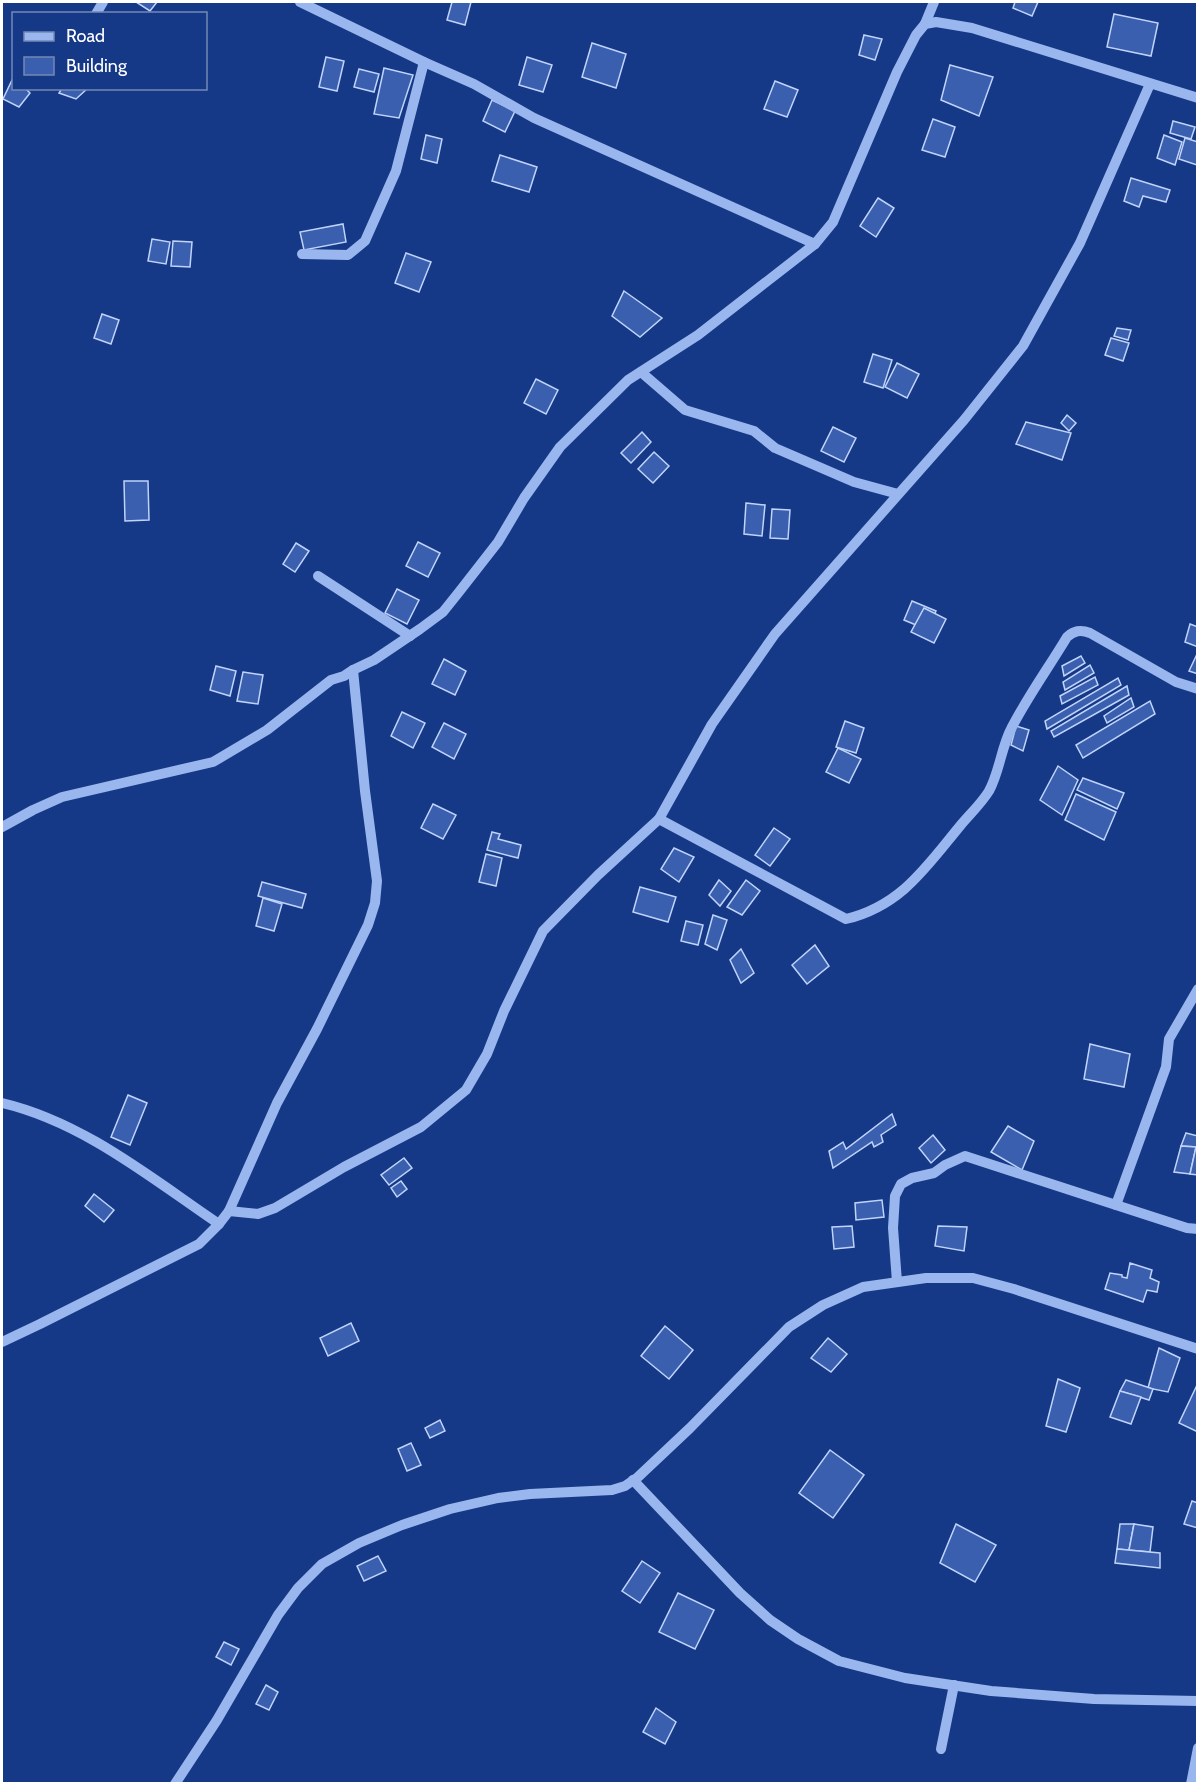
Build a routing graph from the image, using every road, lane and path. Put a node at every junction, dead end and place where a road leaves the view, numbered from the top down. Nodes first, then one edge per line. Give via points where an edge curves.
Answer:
1 (300, 2) edge
2 (934, 2) edge
3 (925, 24) junction
4 (424, 62) junction
5 (1150, 84) junction
6 (1197, 98) edge
7 (815, 244) junction
8 (302, 254) dead end
9 (641, 372) junction
10 (898, 494) junction
11 (318, 576) dead end
12 (410, 636) junction
13 (353, 670) junction
14 (1197, 689) edge
15 (658, 819) junction
16 (2, 826) edge
17 (1197, 989) edge
18 (2, 1103) edge
19 (1116, 1205) junction
20 (229, 1211) junction
21 (219, 1224) junction
22 (1197, 1229) edge
23 (897, 1282) junction
24 (5, 1339) edge
25 (1197, 1349) edge
26 (633, 1480) junction
27 (954, 1685) junction
28 (1197, 1701) edge
29 (1197, 1748) edge
30 (941, 1749) dead end
31 (175, 1784) edge
32 (1191, 1784) edge

1 - 4 street
2 - 3 street
3 - 5 street via 936,21 972,28
3 - 7 street via 897,72 833,222
4 - 7 street via 544,122
4 - 8 street via 396,171 365,241 348,255
5 - 6 street
5 - 10 street via 1080,243 1023,346
7 - 9 street via 698,335
9 - 10 street via 685,411 754,431 776,448 854,482
9 - 12 street via 560,447 498,542 459,592 443,612
10 - 15 street via 775,634 712,724
11 - 12 street
12 - 13 street
13 - 16 street via 332,680 267,730 213,762 62,797
13 - 20 street via 377,881 375,903
14 - 15 street via 1176,682 1090,633 1074,632 1011,728 994,780 981,801 912,884 882,905 846,919
15 - 20 street via 543,931 487,1054 466,1090 421,1127 275,1208 258,1214
17 - 19 street via 1169,1039 1166,1067
18 - 21 street via 30,1110 114,1152
19 - 22 street
19 - 23 street via 965,1156 934,1173 900,1184 895,1196 893,1228
20 - 21 street
21 - 24 street via 186,1251
23 - 25 street via 973,1278
23 - 26 street via 863,1287 789,1326 690,1428
26 - 27 street via 740,1593 798,1639 839,1661 905,1678
26 - 31 street via 612,1490 530,1494 450,1509 359,1543 322,1564 278,1615 218,1720
27 - 28 street via 1094,1699
27 - 30 street
29 - 32 street

